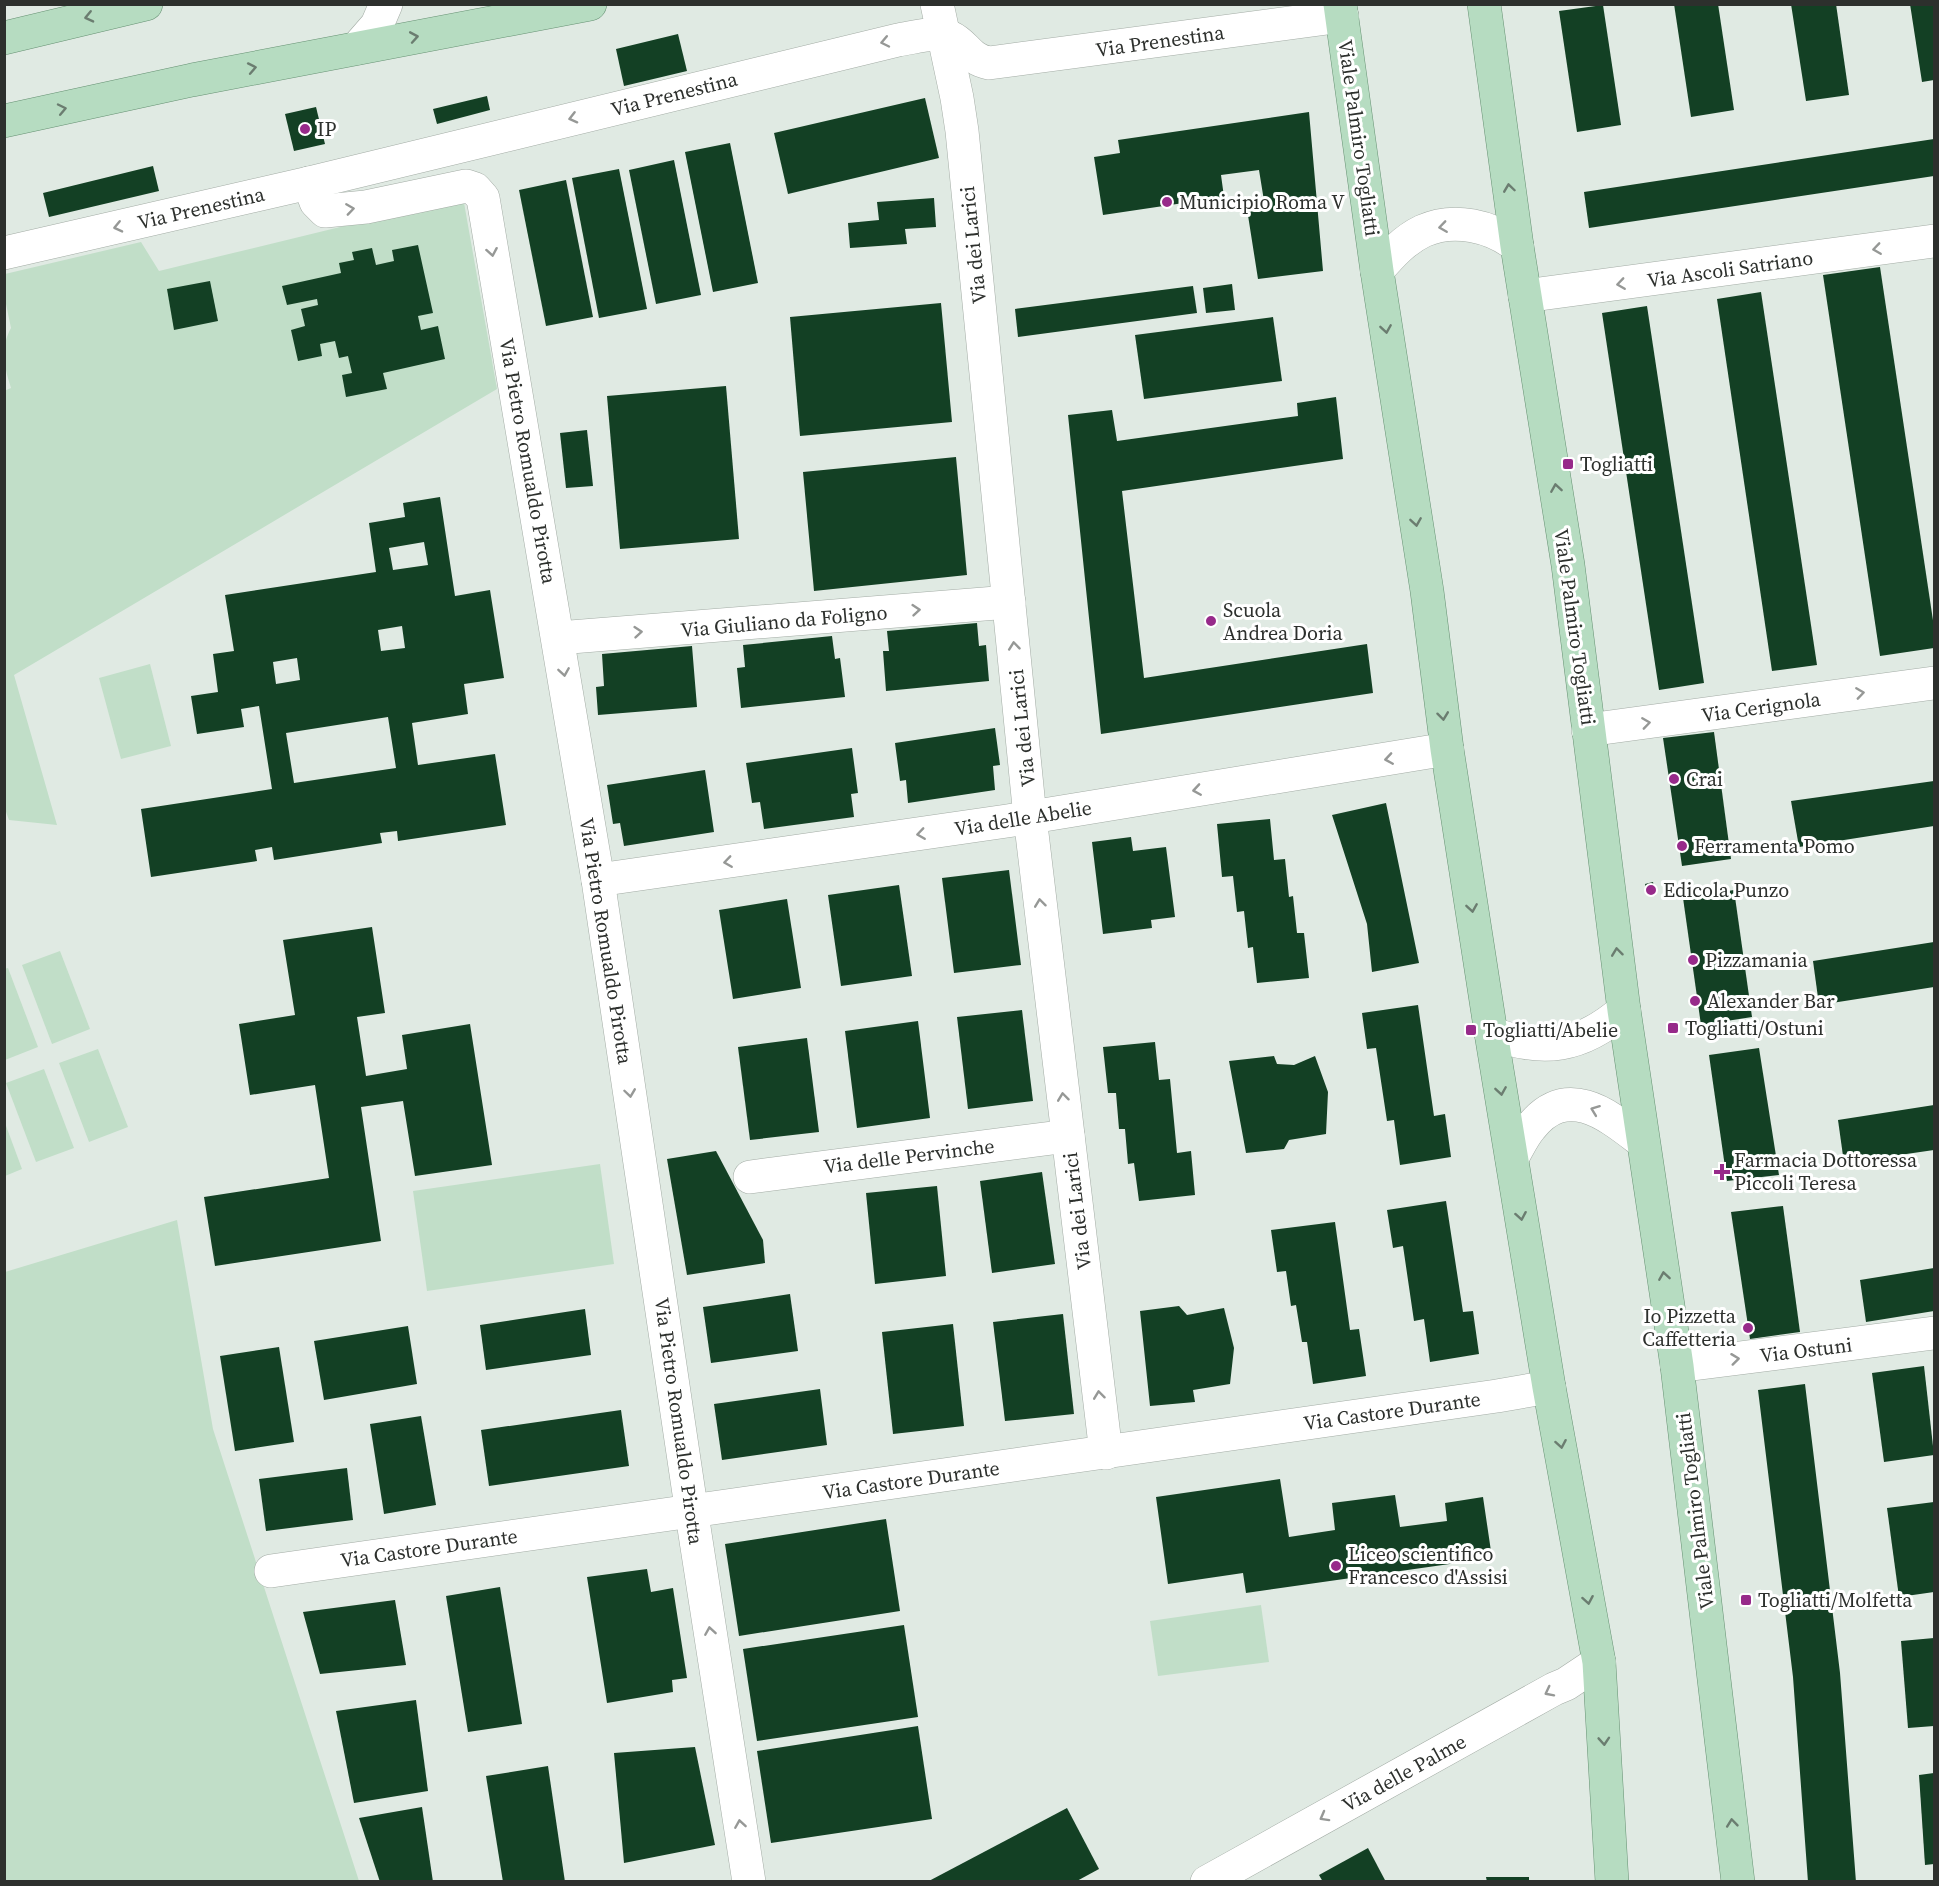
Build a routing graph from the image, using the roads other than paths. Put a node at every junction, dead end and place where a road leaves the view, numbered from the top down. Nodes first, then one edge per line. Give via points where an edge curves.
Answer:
1 (147, 4) edge
2 (386, 4) edge
3 (590, 4) edge
4 (1485, 5) edge
5 (1341, 10) edge
6 (940, 19) edge
7 (4, 38) edge
8 (357, 48) junction
9 (4, 121) edge
10 (309, 183) junction
11 (1935, 241) edge
12 (1517, 246) junction
13 (4, 253) edge
14 (1377, 271) junction
15 (1525, 296) junction
16 (1009, 602) junction
17 (558, 638) junction
18 (1935, 683) edge
19 (1588, 730) junction
20 (1447, 749) junction
21 (1030, 817) junction
22 (598, 880) junction
23 (1624, 1010) junction
24 (1491, 1034) junction
25 (1068, 1136) junction
26 (1643, 1142) junction
27 (1512, 1158) junction
28 (750, 1177) dead end
29 (1935, 1333) edge
30 (1677, 1366) junction
31 (1550, 1387) junction
32 (1106, 1453) junction
33 (692, 1511) junction
34 (271, 1571) dead end
35 (1599, 1662) junction
36 (749, 1881) edge
37 (1207, 1881) edge
38 (1612, 1881) edge
39 (1738, 1881) edge

1 -> 7 main road
2 - 8 street via 377,25
8 -> 3 main road
12 -> 4 main road, Viale Palmiro Togliatti
5 - 6 street, Via Prenestina via 989,63 976,59 953,38
5 - 14 main road, Viale Palmiro Togliatti
6 -> 10 street, Via Prenestina via 898,40
6 - 16 street, Via dei Larici via 962,131
9 -> 8 main road
10 -> 13 street, Via Prenestina
10 -> 17 street, Via Pietro Romualdo Pirotta via 317,204 325,211 366,207 466,186 483,198
11 -> 15 street, Via Ascoli Satriano
12 -> 14 street, Viale Palmiro Togliatti via 1497,232 1473,226 1436,228 1423,231 1401,246
12 - 15 main road, Viale Palmiro Togliatti
14 -> 20 main road, Viale Palmiro Togliatti via 1427,591
19 -> 15 main road, Viale Palmiro Togliatti via 1568,565
17 -> 16 street, Via Giuliano da Foligno
21 -> 16 street, Via dei Larici
17 -> 22 street, Via Pietro Romualdo Pirotta
19 -> 18 street, Via Cerignola
23 -> 19 main road, Viale Palmiro Togliatti
20 -> 21 street, Via delle Abelie
20 -> 24 main road, Viale Palmiro Togliatti
21 -> 22 street, Via delle Abelie
25 -> 21 street, Via dei Larici
22 -> 33 street, Via Pietro Romualdo Pirotta
23 - 24 street via 1598,1031 1561,1043 1527,1044
23 - 26 main road, Viale Palmiro Togliatti
24 -> 27 main road, Viale Palmiro Togliatti
25 - 28 street, Via delle Pervinche
32 -> 25 street, Via dei Larici
26 -> 27 street via 1600,1111 1567,1105 1541,1116
30 -> 26 main road, Viale Palmiro Togliatti
27 -> 31 main road, Viale Palmiro Togliatti
30 -> 29 street, Via Ostuni
39 -> 30 main road, Viale Palmiro Togliatti
31 - 32 street, Via Castore Durante
31 -> 35 main road, Viale Palmiro Togliatti
32 - 33 street, Via Castore Durante
33 - 34 street, Via Castore Durante
36 -> 33 street, Via Pietro Romualdo Pirotta
35 -> 37 street, Via delle Palme via 1566,1684
35 -> 38 main road, Viale Palmiro Togliatti

